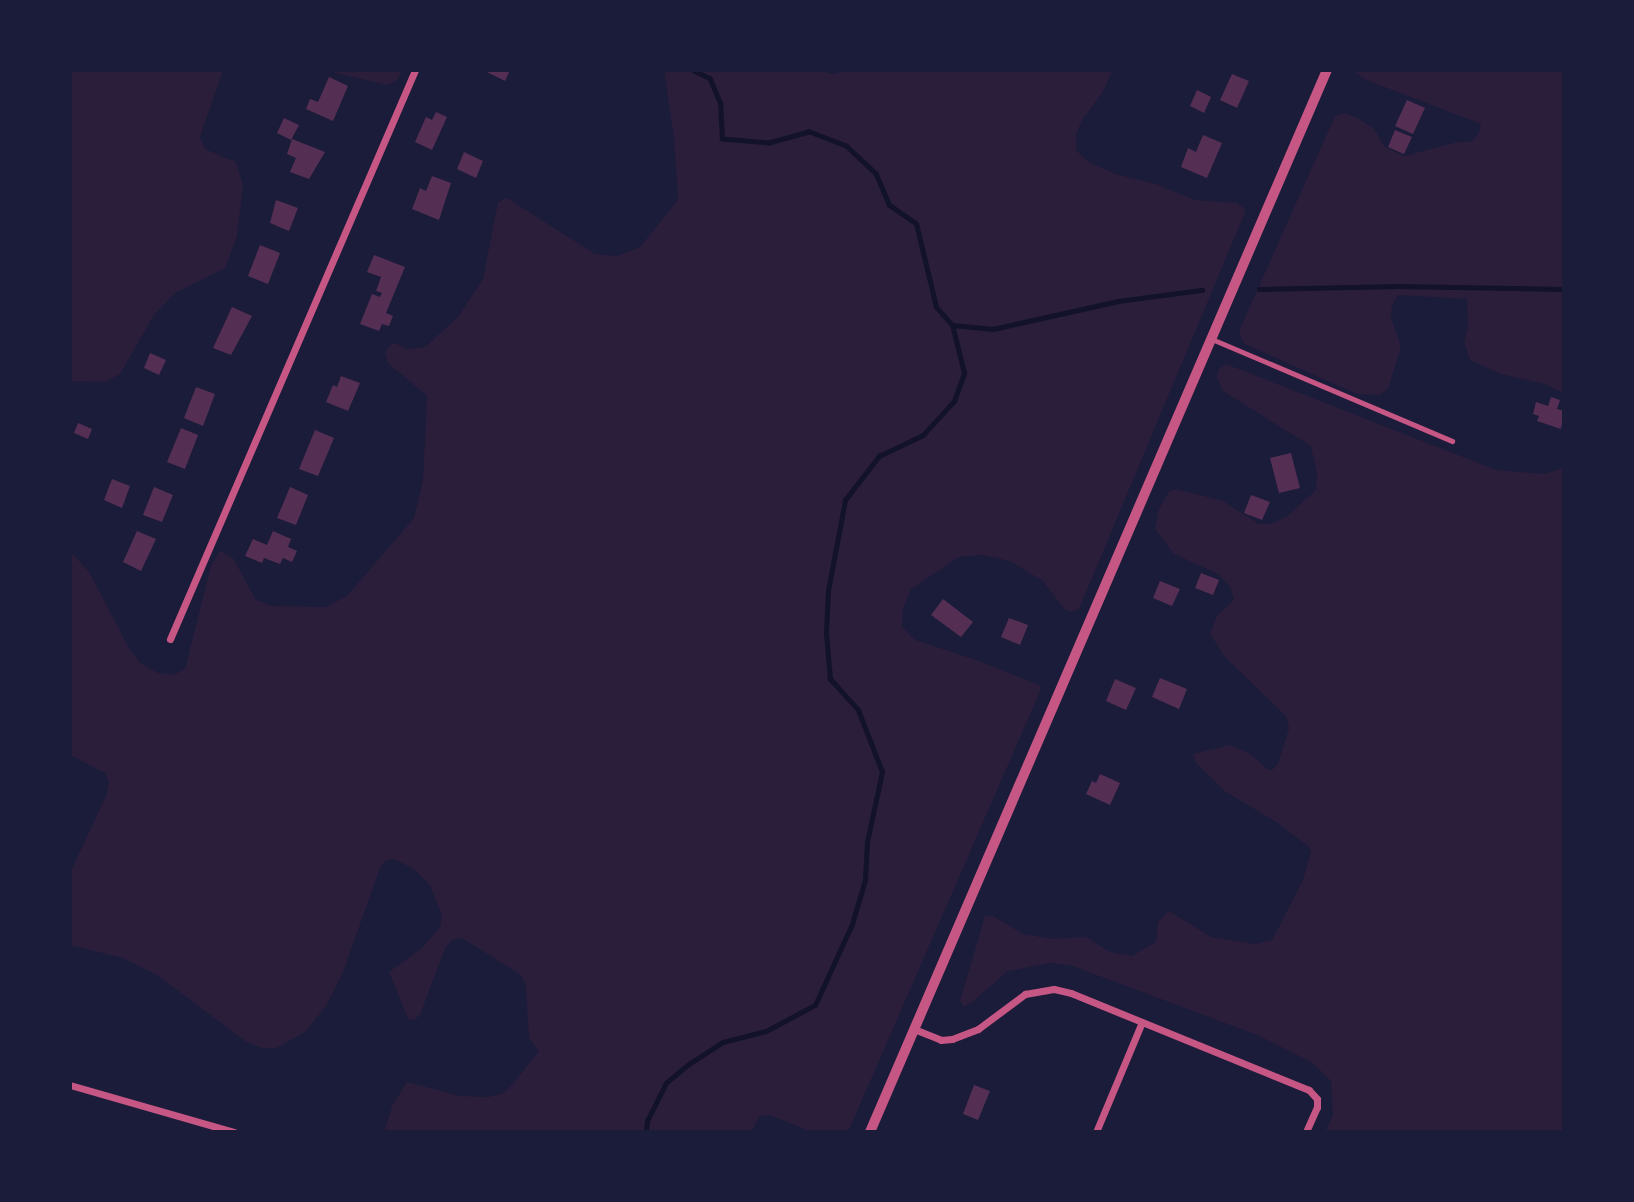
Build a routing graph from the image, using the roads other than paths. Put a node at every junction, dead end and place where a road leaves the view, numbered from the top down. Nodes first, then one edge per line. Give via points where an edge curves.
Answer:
1 (415, 70) edge
2 (1327, 70) edge
3 (1211, 339) junction
4 (1452, 442) dead end
5 (170, 639) dead end
6 (1142, 1022) junction
7 (914, 1029) junction
8 (70, 1085) edge
9 (234, 1132) edge
10 (870, 1132) edge
11 (1096, 1132) edge
12 (1306, 1132) edge

1 - 5 street
2 - 3 street
3 - 4 lane
3 - 7 street
6 - 7 street via 1071,993 1039,990 1011,1002 966,1034 941,1040
6 - 11 street
6 - 12 street via 1310,1090 1317,1107
7 - 10 street
8 - 9 street

